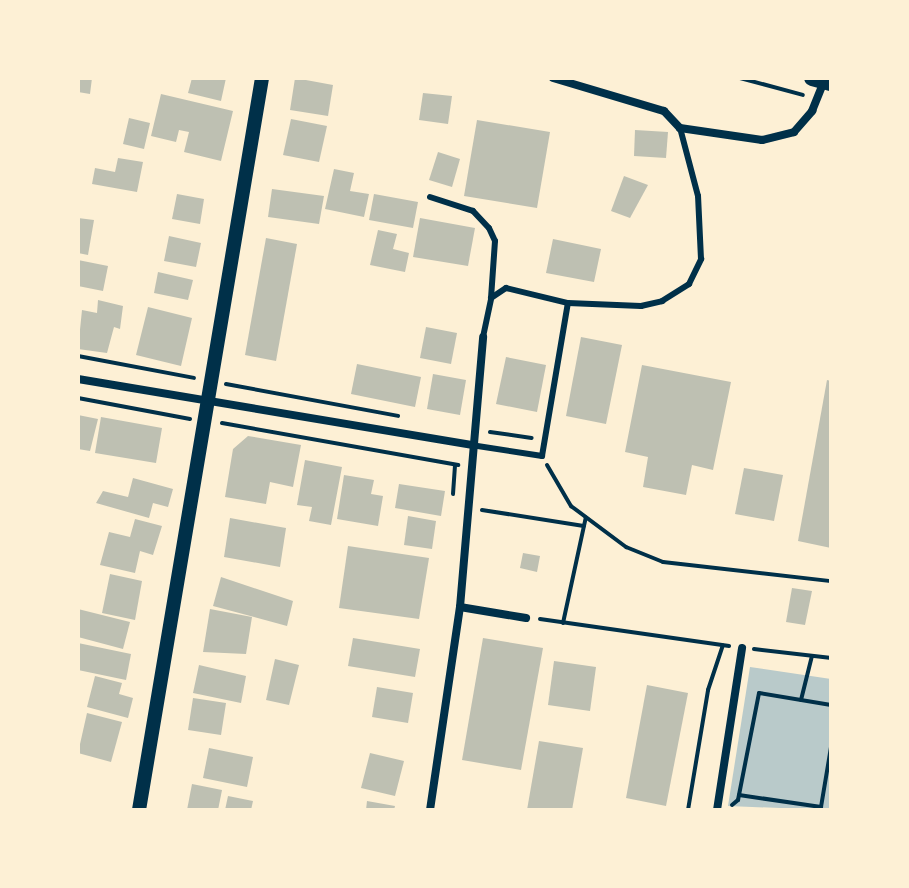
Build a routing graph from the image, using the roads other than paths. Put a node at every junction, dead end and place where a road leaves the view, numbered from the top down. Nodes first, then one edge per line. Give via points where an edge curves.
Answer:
1 (262, 78) edge
2 (553, 78) edge
3 (812, 78) edge
4 (825, 78) edge
5 (831, 83) edge
6 (680, 128) junction
7 (430, 197) dead end
8 (491, 298) junction
9 (568, 303) junction
10 (483, 337) joint
11 (78, 379) edge
12 (208, 402) junction
13 (471, 445) junction
14 (460, 607) junction
15 (526, 618) road end
16 (742, 648) road end
17 (139, 810) edge
18 (430, 810) edge
19 (717, 810) edge

1 - 12 street
2 - 6 street via 664,111
3 - 5 main road
4 - 6 street via 812,111 794,132 762,140
6 - 9 lane via 698,196 701,259 689,284 662,301 641,306
7 - 8 lane via 473,211 489,228 495,241
8 - 9 lane via 506,288
8 - 10 lane
9 - 13 lane via 542,456
10 - 13 street
11 - 12 street
12 - 13 street
12 - 17 street
13 - 14 street
14 - 15 street
14 - 18 street
16 - 19 street

